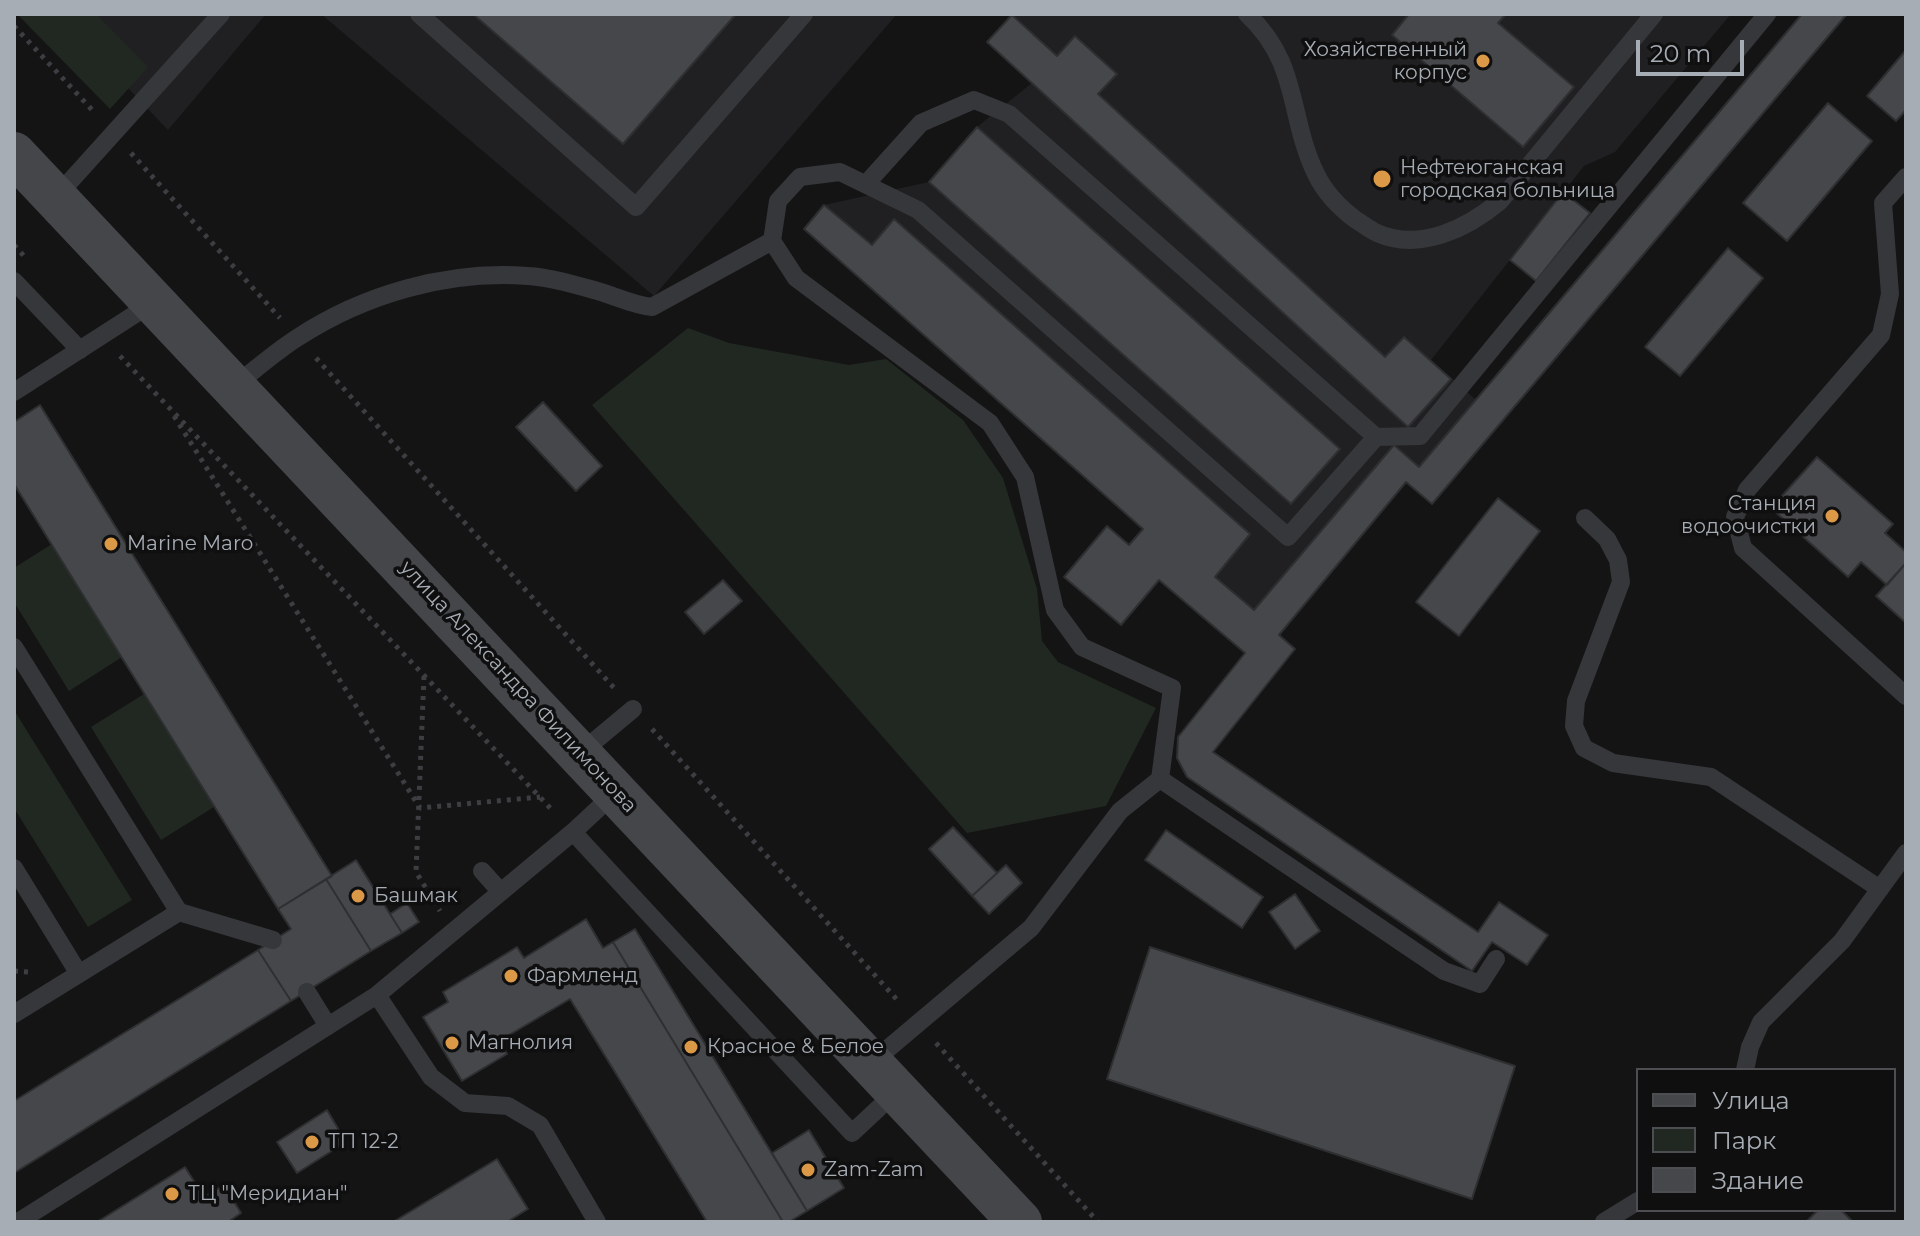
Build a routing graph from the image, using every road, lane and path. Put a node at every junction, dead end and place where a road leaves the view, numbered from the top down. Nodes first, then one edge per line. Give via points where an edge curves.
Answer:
1 (221, 14) edge
2 (419, 14) edge
3 (804, 14) edge
4 (1247, 14) edge
5 (1654, 14) edge
6 (1767, 14) edge
7 (14, 26) edge
8 (167, 46) dead end
9 (180, 59) junction
10 (113, 133) junction
11 (14, 154) edge
12 (1906, 177) edge
13 (866, 184) junction
14 (55, 198) junction
15 (772, 241) junction
16 (14, 281) edge
17 (154, 302) junction
18 (101, 336) junction
19 (298, 337) junction
20 (80, 350) junction
21 (234, 386) junction
22 (14, 392) edge
23 (167, 405) junction
24 (1376, 437) junction
25 (1585, 518) dead end
26 (14, 647) edge
27 (1906, 696) edge
28 (633, 709) junction
29 (579, 754) junction
30 (1160, 779) junction
31 (616, 792) junction
32 (540, 797) junction
33 (573, 832) junction
34 (1906, 853) edge
35 (14, 868) edge
36 (482, 871) dead end
37 (1880, 889) junction
38 (501, 892) junction
39 (179, 912) junction
40 (273, 940) dead end
41 (1496, 959) dead end
42 (79, 974) junction
43 (307, 992) dead end
44 (377, 995) junction
45 (14, 1014) edge
46 (918, 1023) junction
47 (328, 1026) junction
48 (1745, 1068) edge
49 (884, 1077) junction
50 (1636, 1202) edge
51 (18, 1222) edge
52 (597, 1222) edge
53 (1020, 1222) edge
54 (1098, 1222) edge
55 (1604, 1222) edge

1 - 9 lane
2 - 3 lane via 636,207
4 - 5 lane via 1283,64 1306,148 1329,196 1377,234 1410,240 1444,235 1500,201
6 - 24 lane via 1420,436
7 - 10 path
8 - 9 lane
9 - 10 lane
10 - 14 lane
10 - 19 path
11 - 14 main road, улица Александра Филимонова
12 - 27 lane via 1883,203 1890,294 1881,335 1747,490 1735,517 1743,548
13 - 15 lane via 840,172 800,177 778,201
13 - 24 lane via 921,123 974,100 1009,114
13 - 24 lane via 918,210 1288,537
14 - 17 main road, улица Александра Филимонова
15 - 19 lane via 652,307 530,276 470,276 413,286 364,303
15 - 30 lane via 796,278 990,423 1025,477 1055,610 1082,647 1172,688
16 - 20 lane
17 - 18 lane
17 - 21 main road, улица Александра Филимонова
18 - 20 lane
18 - 23 path
19 - 21 lane
19 - 28 path
20 - 22 lane
21 - 29 main road, улица Александра Филимонова
23 - 32 path
23 - 32 path via 420,808
25 - 37 lane via 1613,549 1621,582 1576,701 1574,726 1584,748 1613,763 1711,777
26 - 39 lane
28 - 29 lane
28 - 46 path
29 - 31 main road, улица Александра Филимонова
30 - 41 lane via 1444,971 1480,984
30 - 46 lane via 1120,811 1031,928
31 - 33 lane
31 - 49 main road, улица Александра Филимонова
32 - 33 path
33 - 38 lane
33 - 49 lane via 852,1133
34 - 37 lane
35 - 42 lane
36 - 38 lane
37 - 48 lane via 1842,941 1761,1022
38 - 44 lane
39 - 40 lane
39 - 42 lane
42 - 45 lane
43 - 47 lane
44 - 47 lane
44 - 52 lane via 431,1077 465,1103 508,1106 540,1125
46 - 49 lane
46 - 54 path
47 - 51 lane
49 - 53 main road, улица Александра Филимонова
50 - 55 lane

